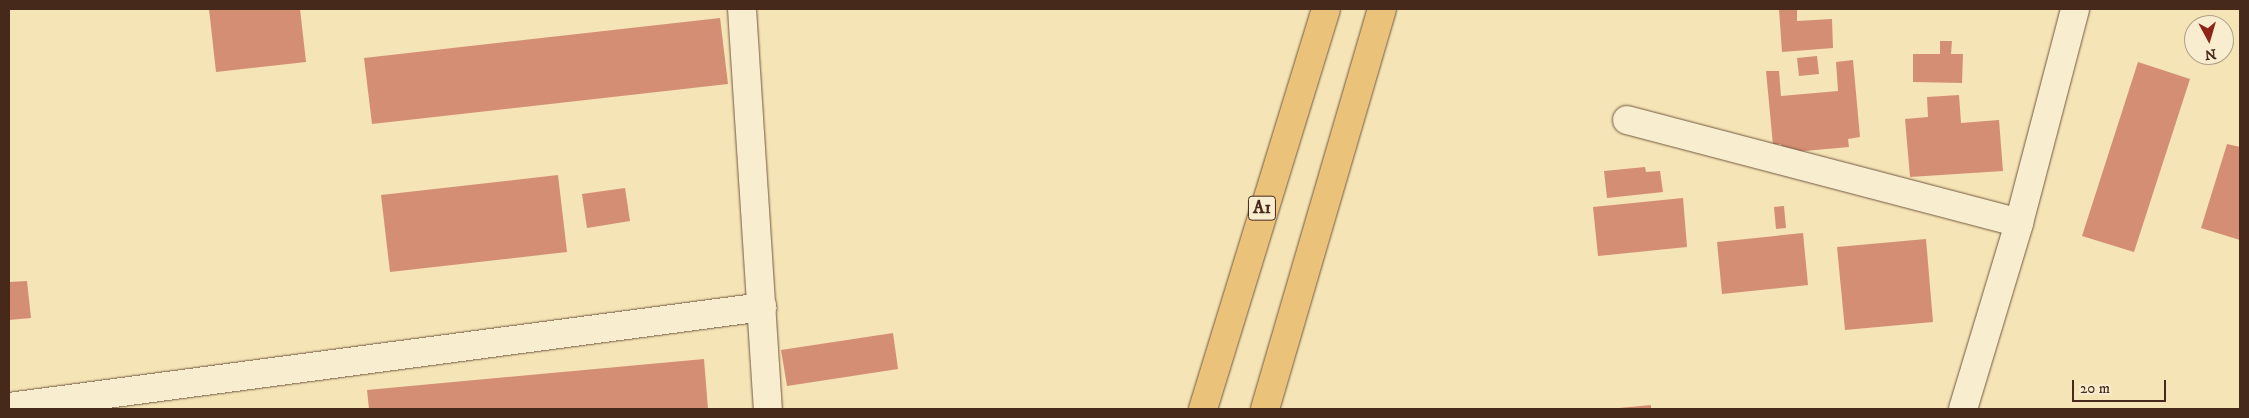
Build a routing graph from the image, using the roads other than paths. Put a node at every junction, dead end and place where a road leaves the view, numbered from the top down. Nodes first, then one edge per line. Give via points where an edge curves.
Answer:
1 (742, 9) edge
2 (1326, 9) edge
3 (1382, 9) edge
4 (2075, 9) edge
5 (1627, 120) dead end
6 (2019, 222) junction
7 (762, 307) junction
8 (9, 407) edge
9 (768, 409) edge
10 (1203, 409) edge
11 (1265, 409) edge
12 (1963, 409) edge

1 - 7 street
2 - 10 highway, A1
3 - 11 highway
4 - 6 street
5 - 6 street
6 - 12 street
7 - 8 street
7 - 9 street

